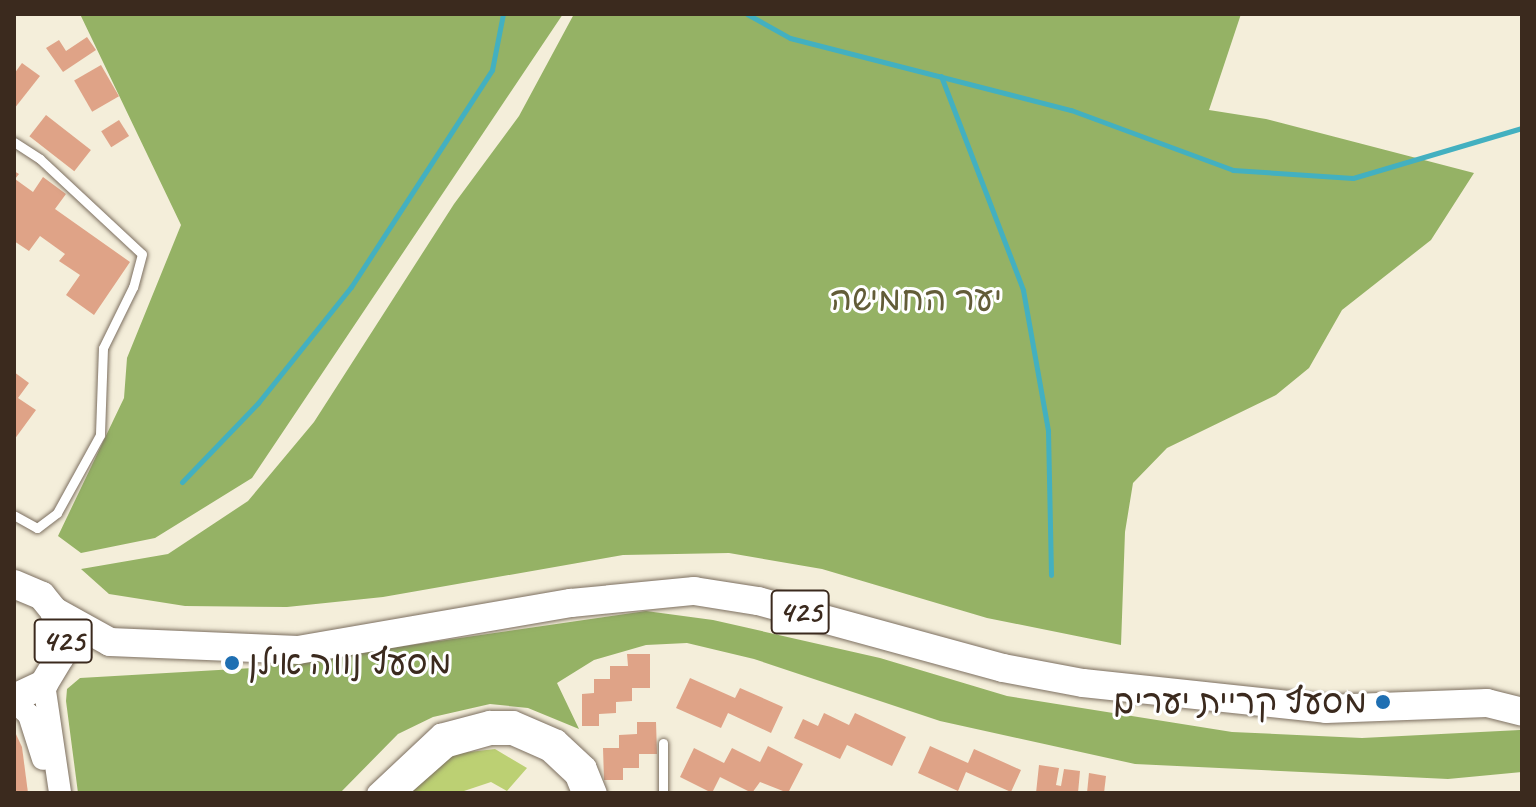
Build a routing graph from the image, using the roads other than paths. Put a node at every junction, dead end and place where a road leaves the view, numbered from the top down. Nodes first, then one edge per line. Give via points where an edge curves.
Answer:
1 (14, 142) edge
2 (14, 515) edge
3 (14, 584) edge
4 (54, 611) junction
5 (128, 645) junction
6 (48, 678) junction
7 (1522, 687) edge
8 (14, 700) edge
9 (1469, 704) junction
10 (1522, 712) edge
11 (663, 743) dead end
12 (45, 793) edge
13 (60, 793) edge
14 (376, 793) edge
15 (397, 793) edge
16 (581, 793) edge
17 (598, 793) edge
18 (663, 793) edge

1 - 2 lane via 40,159 142,254 133,287 103,348 100,435 57,513 37,528
3 - 4 main road, 425 via 42,596
4 - 5 main road, 425 via 92,635
4 - 6 main road, 425 via 63,642
5 - 6 main road, 425 via 92,650
5 - 9 main road, 425 via 298,650 583,602 694,591 758,601 974,661 1083,683 1326,709
6 - 8 main road, 425
6 - 13 street
7 - 9 main road, 425
8 - 12 street via 36,729
9 - 10 main road, 425 via 1503,705
11 - 18 lane
14 - 17 street via 440,733 464,724 514,720 558,739 587,766
15 - 16 street via 448,748 491,736 512,736 548,752 574,776

